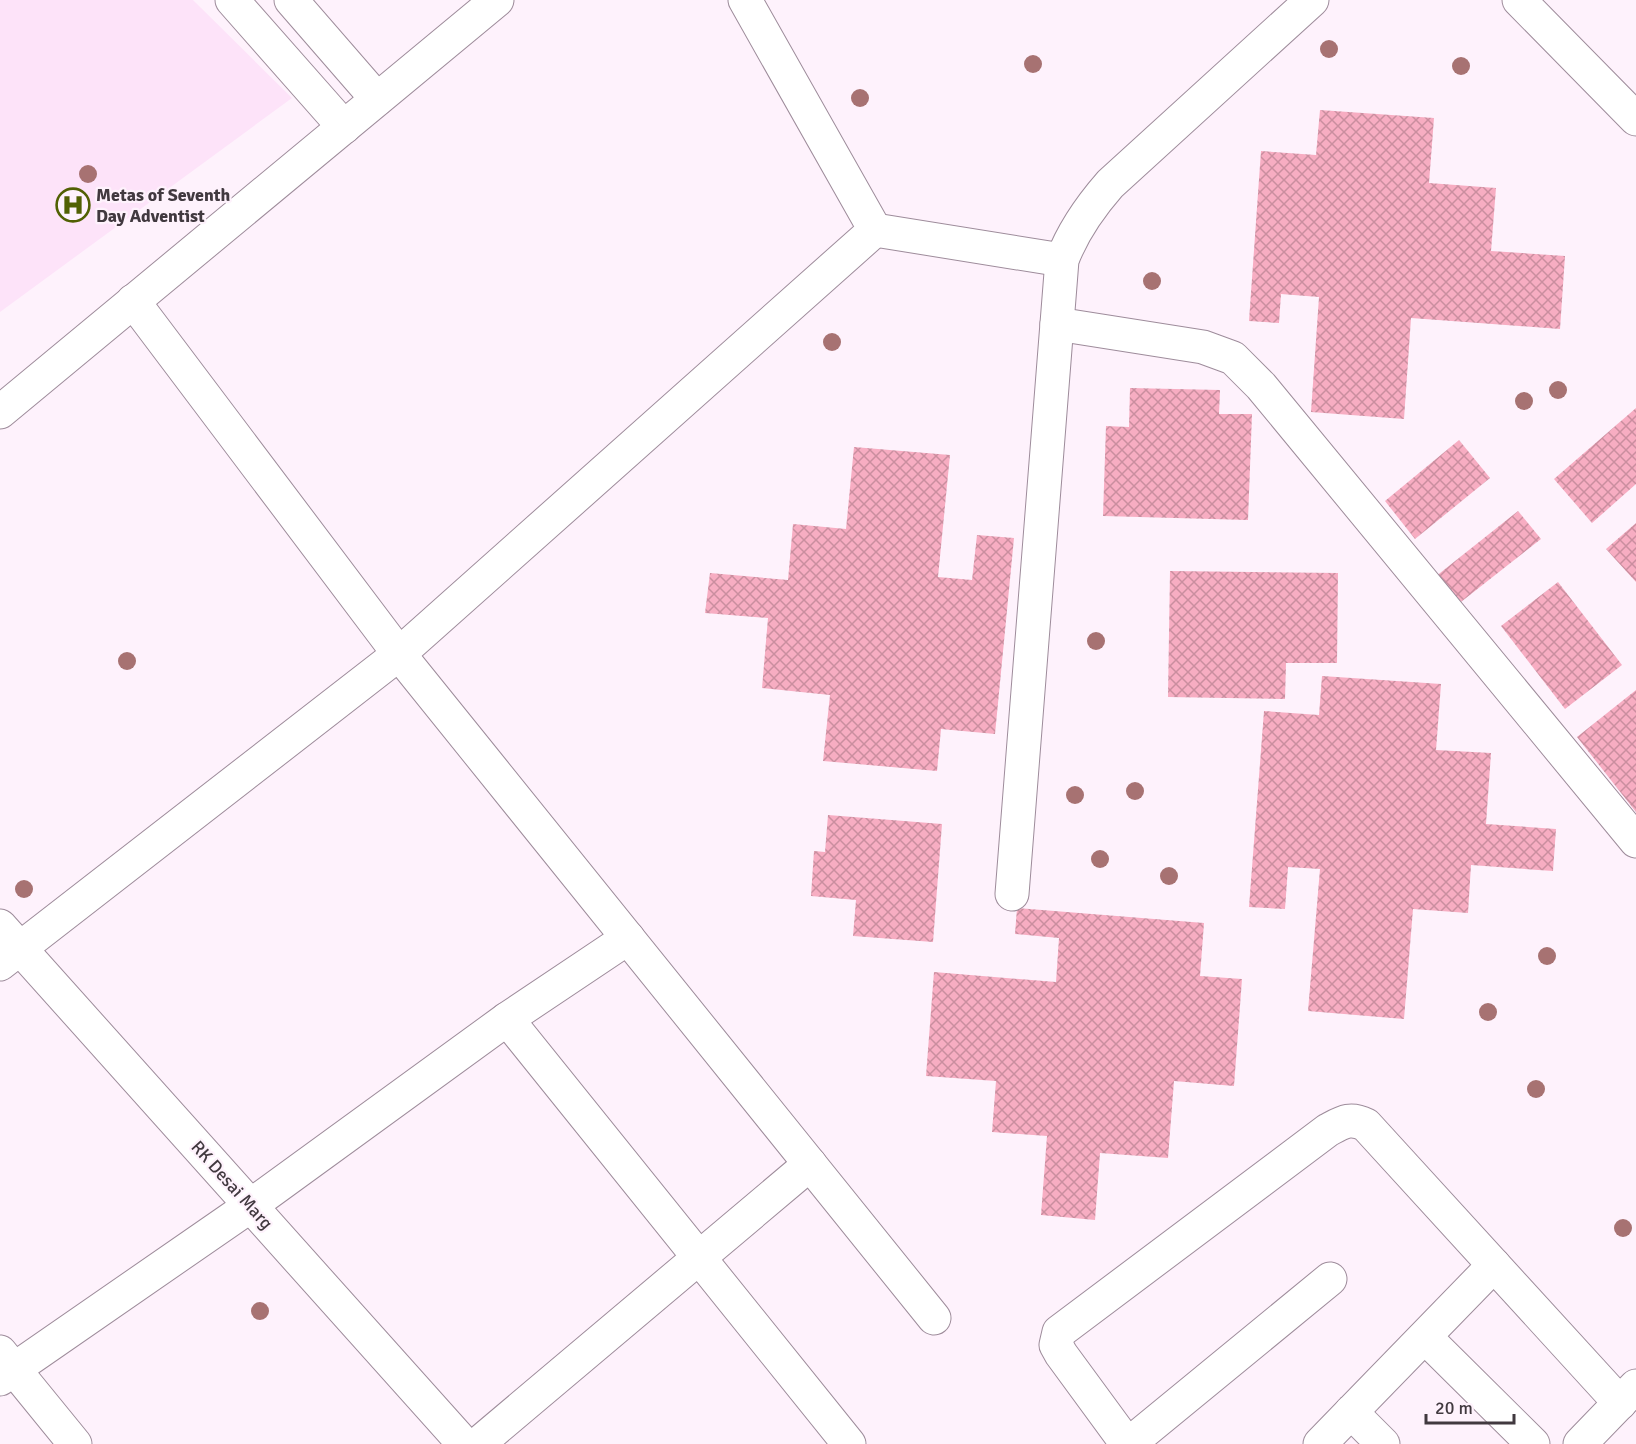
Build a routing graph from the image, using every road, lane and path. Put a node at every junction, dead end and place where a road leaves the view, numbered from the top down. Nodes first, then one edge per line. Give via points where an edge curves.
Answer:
1 (232, 0) edge
2 (291, 0) edge
3 (745, 0) edge
4 (1312, 0) edge
5 (1519, 0) edge
6 (481, 5) edge
7 (377, 99) junction
8 (1632, 106) edge
9 (344, 127) junction
10 (875, 230) junction
11 (1062, 261) junction
12 (133, 301) junction
13 (1057, 324) junction
14 (0, 412) edge
15 (399, 654) junction
16 (1636, 841) edge
17 (1012, 894) dead end
18 (628, 938) junction
19 (7, 946) edge
20 (507, 1019) junction
21 (810, 1164) junction
22 (250, 1206) junction
23 (698, 1258) junction
24 (1494, 1265) junction
25 (1330, 1279) dead end
26 (934, 1318) dead end
27 (1425, 1337) junction
28 (5, 1367) edge
29 (1628, 1394) edge
30 (1351, 1412) junction
31 (75, 1444) edge
32 (464, 1444) edge
33 (478, 1444) edge
34 (849, 1444) edge
35 (1128, 1444) edge
36 (1320, 1444) edge
37 (1383, 1444) edge
38 (1533, 1444) edge
39 (1580, 1444) edge

1 - 9 street
2 - 7 street
3 - 10 street
4 - 11 street via 1110,184 1087,210
5 - 8 street
6 - 7 street
7 - 9 street
9 - 12 street
10 - 11 street
10 - 15 street
11 - 13 street
12 - 14 street
12 - 15 street
13 - 16 street via 1203,347 1233,358 1261,386
13 - 17 street
15 - 18 street
15 - 19 street
18 - 20 street
18 - 21 street
19 - 22 street, RK Desai Marg
20 - 22 street
20 - 23 street
21 - 23 street
21 - 26 street
22 - 28 street
22 - 32 street, RK Desai Marg
23 - 33 street
23 - 34 street
24 - 27 street
24 - 29 street
24 - 35 street via 1366,1125 1355,1120 1342,1123 1059,1332 1056,1345 1061,1354
25 - 35 street
27 - 30 street
27 - 38 street
28 - 31 street
29 - 39 street
30 - 36 street
30 - 37 street

